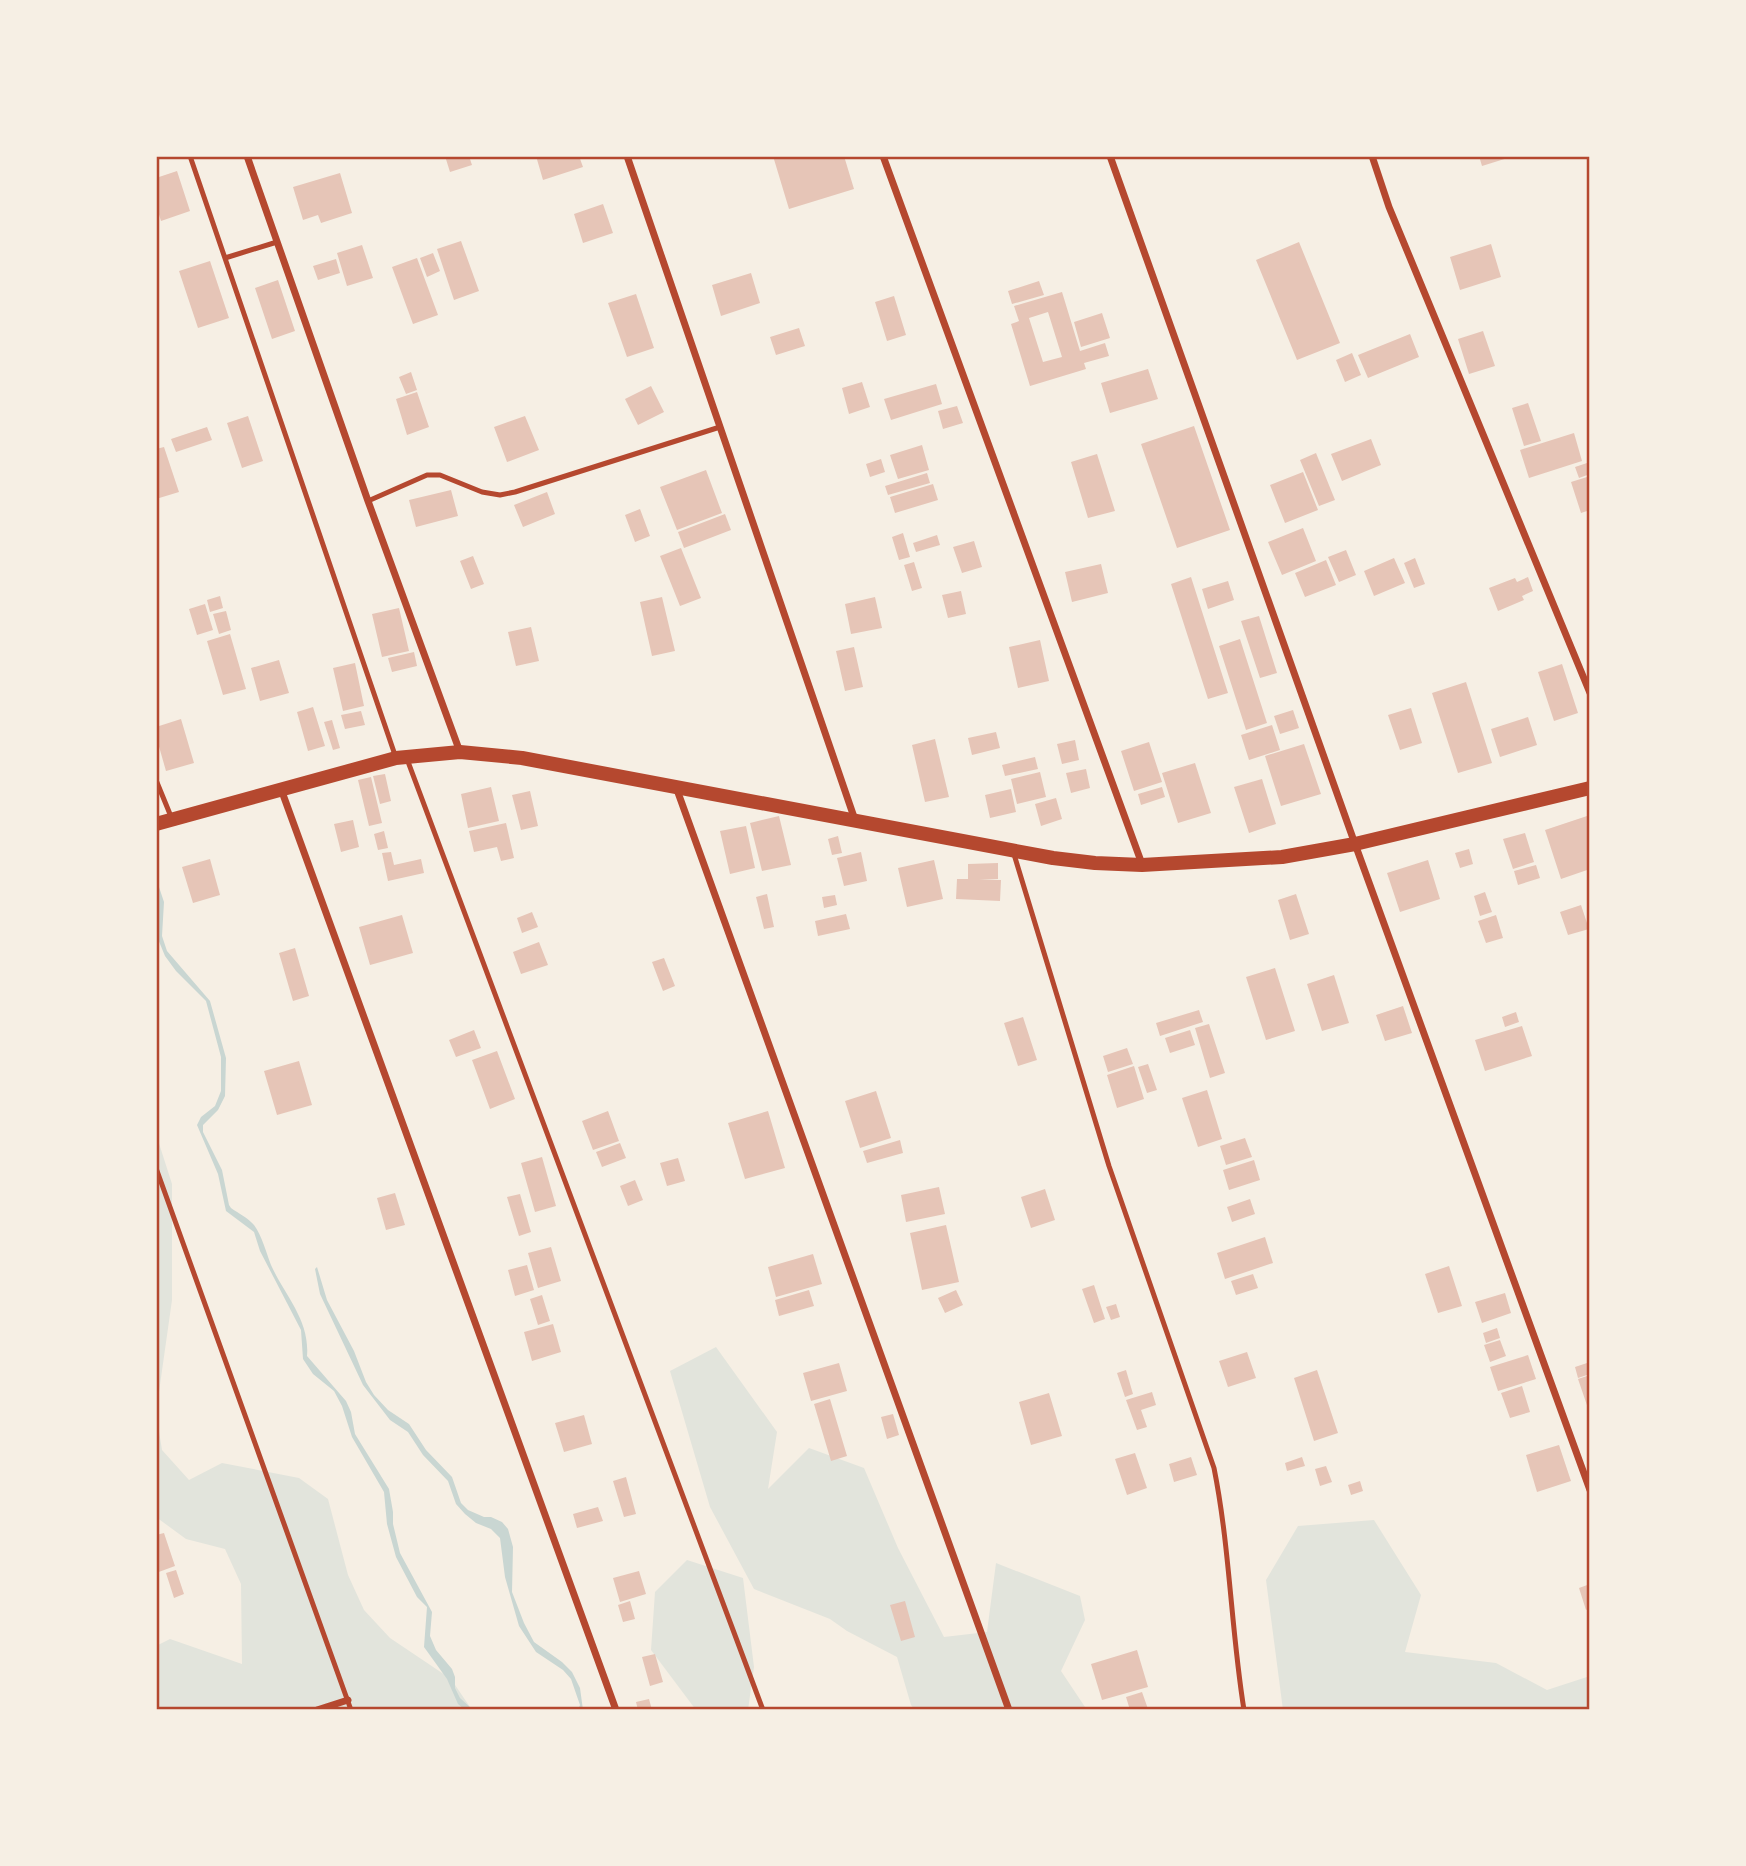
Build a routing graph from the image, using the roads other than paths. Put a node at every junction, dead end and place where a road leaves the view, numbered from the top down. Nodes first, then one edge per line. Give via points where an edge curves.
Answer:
1 (190, 156) edge
2 (247, 156) edge
3 (627, 156) edge
4 (883, 156) edge
5 (1110, 156) edge
6 (1372, 156) edge
7 (277, 242) junction
8 (225, 258) junction
9 (720, 427) junction
10 (368, 501) junction
11 (1590, 693) edge
12 (460, 752) junction
13 (401, 757) junction
14 (156, 780) edge
15 (676, 787) junction
16 (281, 788) junction
17 (1590, 788) edge
18 (172, 820) junction
19 (855, 820) junction
20 (156, 824) edge
21 (1355, 844) junction
22 (1013, 851) junction
23 (1142, 865) junction
24 (156, 1168) edge
25 (1590, 1490) edge
26 (348, 1700) junction
27 (317, 1710) edge
28 (351, 1710) edge
29 (616, 1710) edge
30 (763, 1710) edge
31 (1009, 1710) edge
32 (1244, 1710) edge

1 - 8 lane
2 - 7 street
3 - 9 street
4 - 23 street
5 - 21 street
6 - 11 street
7 - 8 lane
7 - 10 street
8 - 13 lane
9 - 10 lane via 515,492 482,492 440,475 427,475
9 - 19 street
10 - 12 street
12 - 13 main road
12 - 15 main road via 522,758
13 - 16 main road
13 - 30 lane
14 - 18 lane
15 - 19 main road
15 - 31 street
16 - 18 main road
16 - 29 street
17 - 21 main road
18 - 20 main road
19 - 22 main road
21 - 23 main road via 1260,860
21 - 25 street
22 - 23 main road
22 - 32 lane via 1109,1166 1214,1468
24 - 26 lane
26 - 27 street
26 - 28 lane

